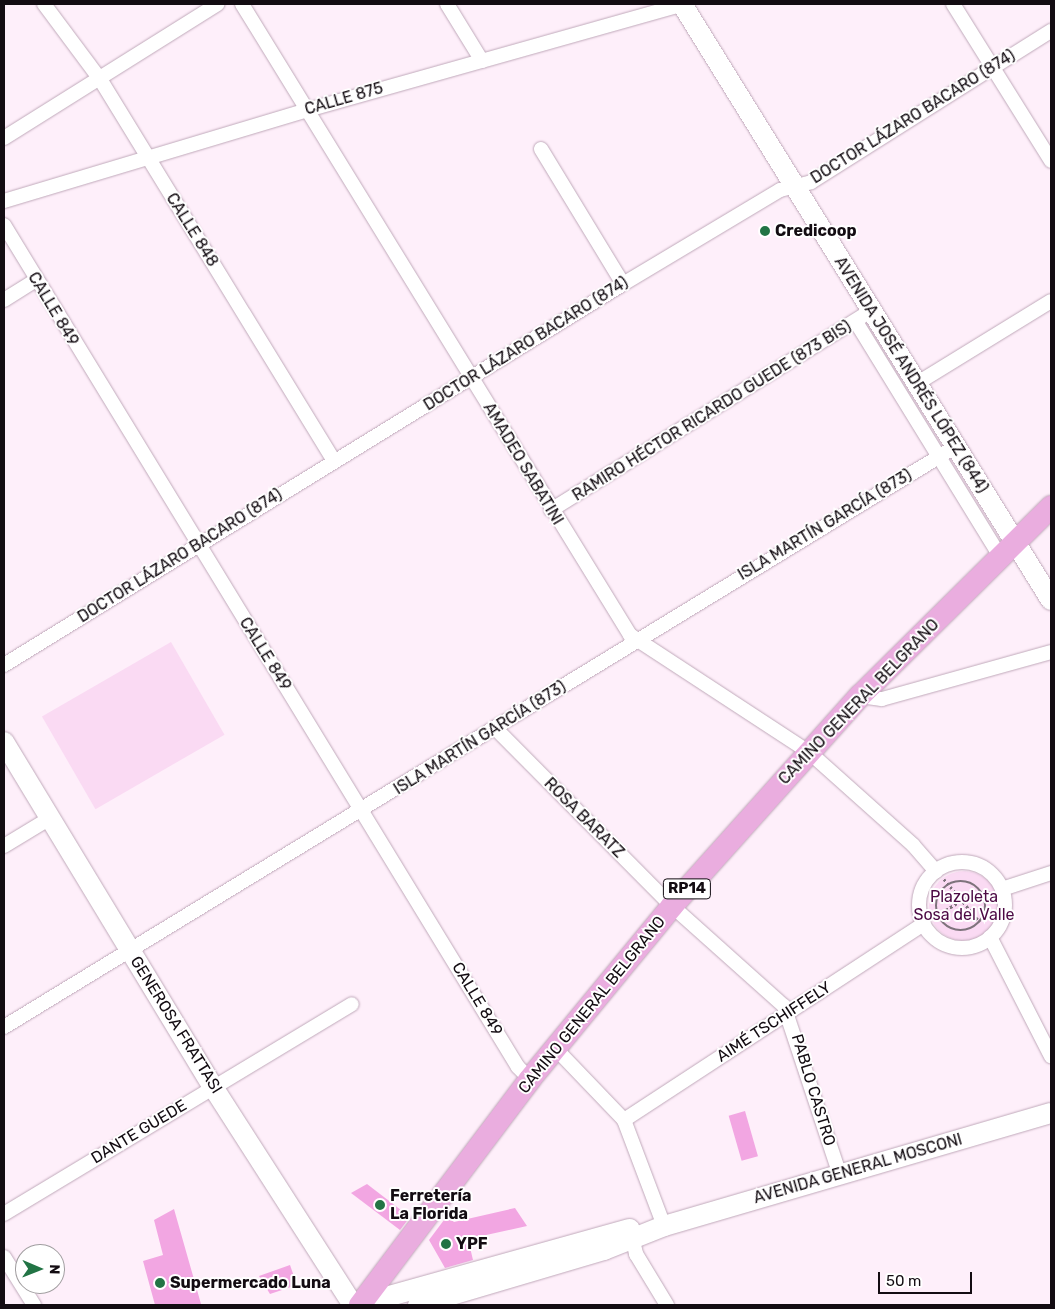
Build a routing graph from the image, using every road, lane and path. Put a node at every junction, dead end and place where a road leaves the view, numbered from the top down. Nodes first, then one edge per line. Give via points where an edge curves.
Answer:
1 (44, 4) edge
2 (218, 4) edge
3 (242, 4) edge
4 (447, 4) edge
5 (683, 4) edge
6 (953, 4) edge
7 (1051, 31) edge
8 (482, 61) junction
9 (993, 68) junction
10 (100, 79) junction
11 (306, 110) junction
12 (4, 138) edge
13 (541, 149) dead end
14 (148, 158) junction
15 (1051, 161) edge
16 (793, 186) junction
17 (4, 201) edge
18 (4, 225) edge
19 (35, 281) junction
20 (623, 284) junction
21 (4, 300) edge
22 (1051, 301) edge
23 (864, 317) junction
24 (471, 378) junction
25 (916, 384) junction
26 (947, 452) junction
27 (334, 460) junction
28 (1051, 507) edge
29 (552, 510) junction
30 (197, 545) junction
31 (1008, 549) junction
32 (1051, 600) edge
33 (636, 640) junction
34 (1051, 652) edge
35 (4, 665) edge
36 (860, 696) junction
37 (496, 729) junction
38 (4, 742) edge
39 (809, 752) junction
40 (361, 810) junction
41 (50, 818) junction
42 (4, 846) edge
43 (936, 871) junction
44 (1051, 873) edge
45 (949, 884) junction
46 (1002, 889) junction
47 (983, 894) junction
48 (964, 899) junction
49 (672, 906) junction
50 (938, 915) junction
51 (980, 922) junction
52 (923, 924) junction
53 (990, 937) junction
54 (130, 950) junction
55 (352, 1004) dead end
56 (789, 1013) junction
57 (4, 1027) edge
58 (556, 1049) junction
59 (1051, 1056) edge
60 (530, 1079) junction
61 (213, 1087) junction
62 (1051, 1113) edge
63 (624, 1120) junction
64 (840, 1175) junction
65 (4, 1214) edge
66 (664, 1226) junction
67 (631, 1234) junction
68 (4, 1257) edge
69 (34, 1305) edge
70 (358, 1305) edge
71 (418, 1305) edge
72 (667, 1305) edge

1 - 10 street, CALLE 848
2 - 10 street
3 - 11 street, AMADEO SABATINI
4 - 8 street
5 - 8 street, CALLE 875
5 - 16 main road, AVENIDA JOSÉ ANDRÉS LÓPEZ (844)
6 - 9 street
7 - 9 street, DOCTOR LÁZARO BACARO (874)
8 - 11 street, CALLE 875
9 - 15 street
9 - 16 street, DOCTOR LÁZARO BACARO (874) via 811,182
10 - 12 street
10 - 14 street, CALLE 848
11 - 14 street, CALLE 875
11 - 24 street, AMADEO SABATINI
13 - 20 street
14 - 17 street, CALLE 875
14 - 27 street, CALLE 848
16 - 20 street, DOCTOR LÁZARO BACARO (874)
16 - 23 main road, AVENIDA JOSÉ ANDRÉS LÓPEZ (844)
18 - 19 street, CALLE 849
19 - 21 street
19 - 30 street, CALLE 849
20 - 24 street, DOCTOR LÁZARO BACARO (874)
22 - 25 street
23 - 25 main road, AVENIDA JOSÉ ANDRÉS LÓPEZ (844)
23 - 26 street
23 - 29 street, RAMIRO HÉCTOR RICARDO GUEDE (873 BIS)
24 - 27 street, DOCTOR LÁZARO BACARO (874)
24 - 29 street, AMADEO SABATINI
25 - 26 main road, AVENIDA JOSÉ ANDRÉS LÓPEZ (844)
26 - 31 main road, AVENIDA JOSÉ ANDRÉS LÓPEZ (844)
26 - 33 street, ISLA MARTÍN GARCÍA (873)
27 - 30 street, DOCTOR LÁZARO BACARO (874)
28 - 31 main road, CAMINO GENERAL BELGRANO / RP14
29 - 33 street, AMADEO SABATINI
30 - 35 street, DOCTOR LÁZARO BACARO (874)
30 - 40 street, CALLE 849
31 - 32 main road, AVENIDA JOSÉ ANDRÉS LÓPEZ (844)
31 - 36 main road, CAMINO GENERAL BELGRANO / RP14
33 - 37 street, ISLA MARTÍN GARCÍA (873)
33 - 39 street, AMADEO SABATINI
34 - 36 street via 882,699
36 - 39 main road, CAMINO GENERAL BELGRANO / RP14
37 - 40 street, ISLA MARTÍN GARCÍA (873)
37 - 49 street, ROSA BARATZ
38 - 41 main road, GENEROSA FRATTASI
39 - 43 street, AMADEO SABATINI via 914,845
39 - 49 main road, CAMINO GENERAL BELGRANO / RP14
40 - 54 street, ISLA MARTÍN GARCÍA (873)
40 - 60 street, CALLE 849 via 518,1067
41 - 42 street
41 - 54 main road, GENEROSA FRATTASI
43 - 45 path
43 - 46 street via 960,862 973,863 990,873
43 - 52 street via 920,895
44 - 46 street
45 - 47 path via 969,883
45 - 48 path
45 - 50 path via 937,899
46 - 47 path
46 - 53 street via 1004,910
47 - 48 path
47 - 51 path via 986,907
48 - 50 path
48 - 51 path
49 - 56 street, PABLO CASTRO
49 - 58 main road, CAMINO GENERAL BELGRANO / RP14
50 - 51 path via 957,931
50 - 52 path
51 - 53 path
52 - 53 street via 941,943 954,947 967,948
52 - 56 street, AIMÉ TSCHIFFELY
53 - 59 street
54 - 57 street, ISLA MARTÍN GARCÍA (873)
54 - 61 main road, GENEROSA FRATTASI
55 - 61 street, DANTE GUEDE
56 - 63 street, AIMÉ TSCHIFFELY
56 - 64 street, PABLO CASTRO
58 - 60 main road, CAMINO GENERAL BELGRANO / RP14
58 - 63 street
60 - 70 main road, CAMINO GENERAL BELGRANO / RP14
61 - 65 street, DANTE GUEDE
61 - 70 main road, GENEROSA FRATTASI
62 - 64 main road, AVENIDA GENERAL MOSCONI
63 - 66 street
64 - 66 main road, AVENIDA GENERAL MOSCONI
66 - 67 main road, AVENIDA GENERAL MOSCONI
67 - 70 main road, AVENIDA GENERAL MOSCONI
67 - 71 main road, AVENIDA GENERAL MOSCONI
67 - 72 street
68 - 69 street

